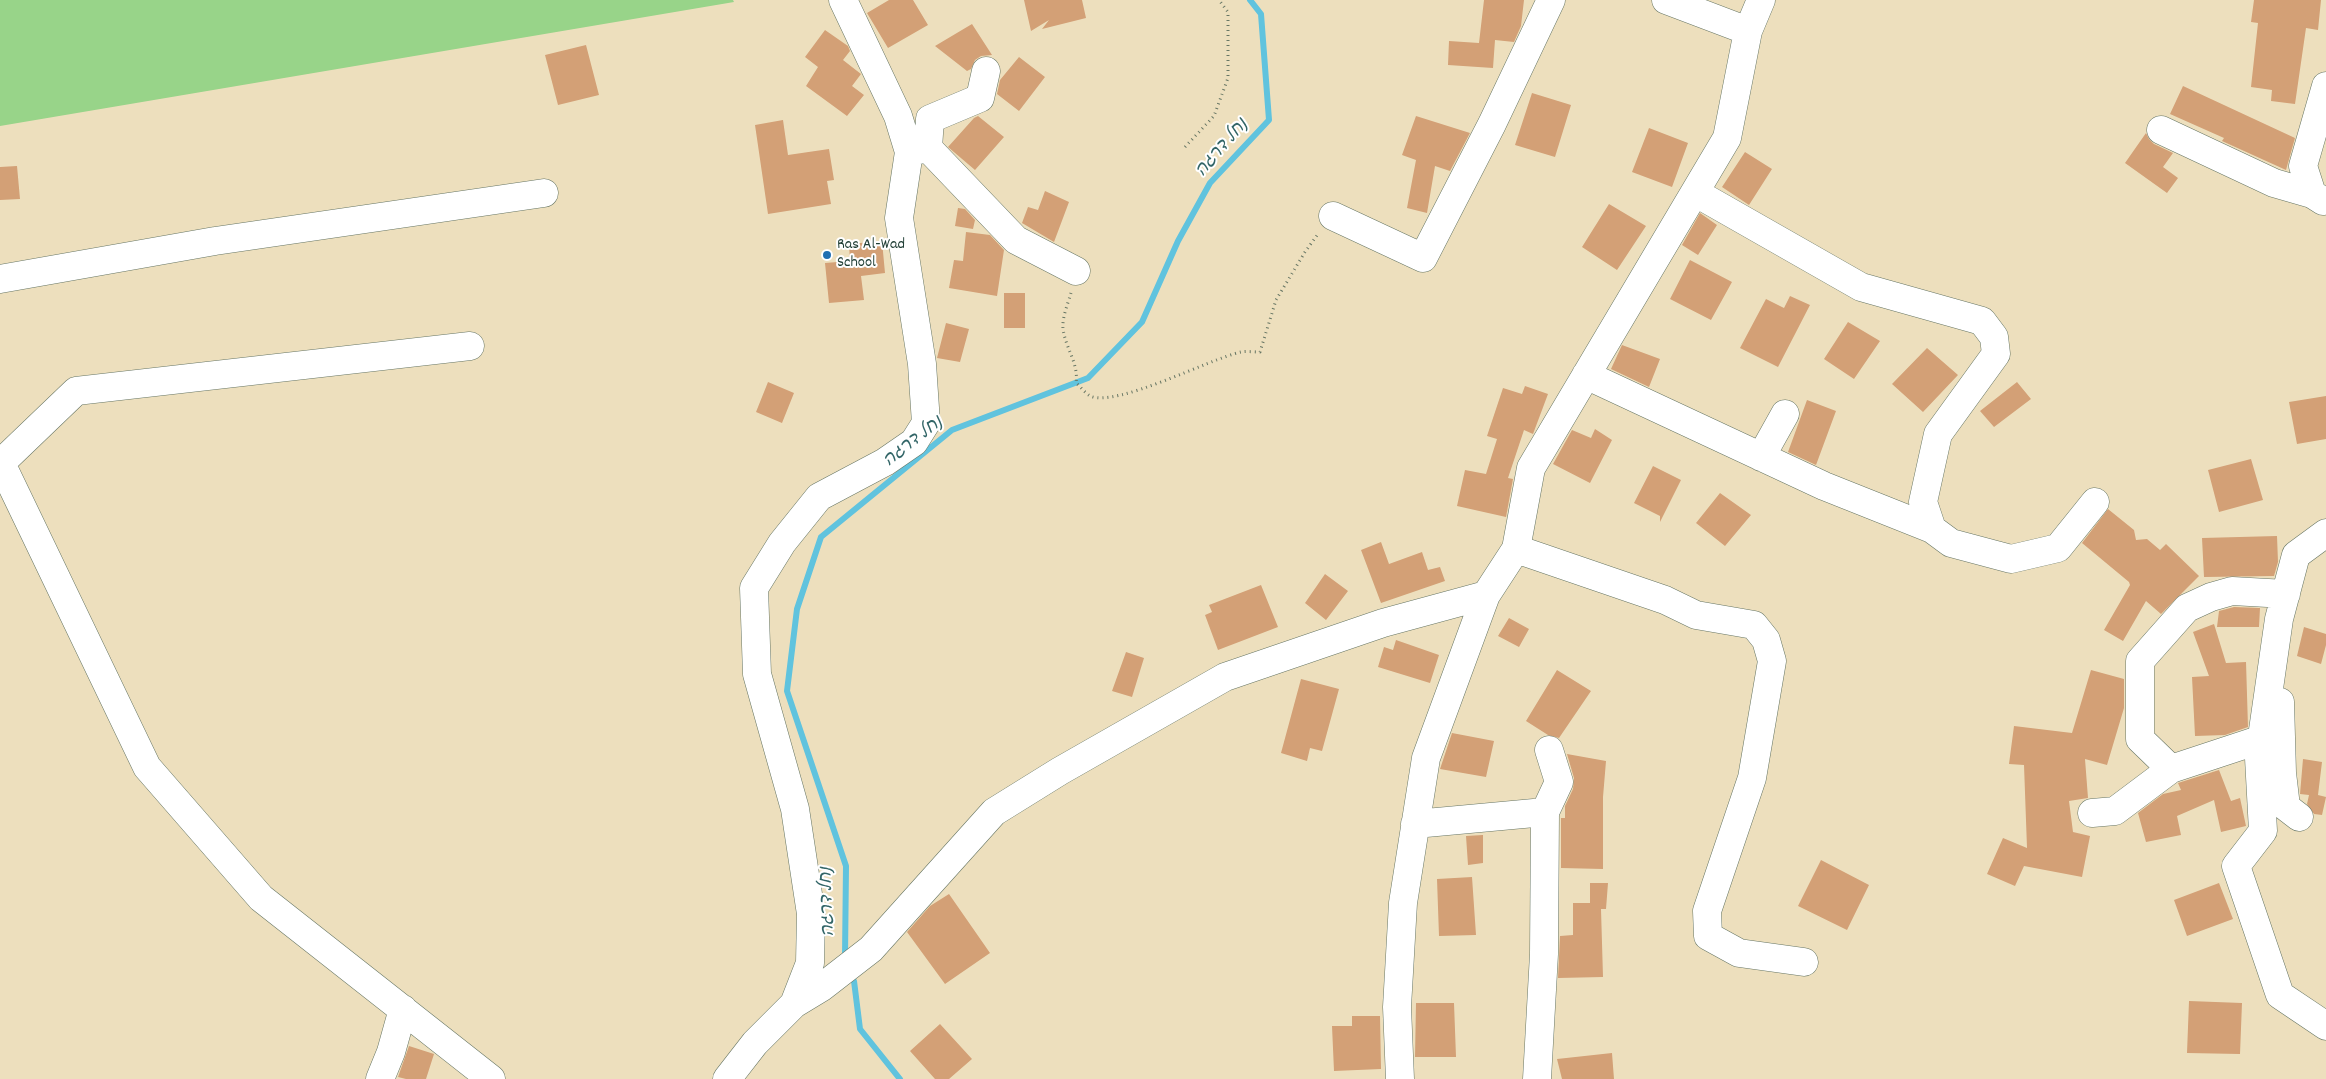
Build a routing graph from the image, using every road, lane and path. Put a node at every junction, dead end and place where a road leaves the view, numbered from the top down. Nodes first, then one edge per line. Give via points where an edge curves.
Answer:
1 (843, 0) edge
2 (1219, 0) edge
3 (1551, 0) edge
4 (1666, 0) edge
5 (1761, 0) edge
6 (1748, 31) junction
7 (986, 71) dead end
8 (2326, 86) edge
9 (2161, 130) dead end
10 (1185, 147) dead end
11 (918, 150) junction
12 (544, 193) dead end
13 (1696, 193) junction
14 (2319, 198) edge
15 (1333, 216) joint
16 (1076, 271) joint
17 (0, 279) edge
18 (470, 346) dead end
19 (1586, 375) junction
20 (1785, 414) dead end
21 (1761, 457) junction
22 (0, 462) edge
23 (2095, 502) dead end
24 (1932, 528) junction
25 (2326, 534) edge
26 (1516, 549) junction
27 (1486, 594) junction
28 (2282, 606) junction
29 (2262, 739) junction
30 (1549, 750) dead end
31 (2171, 769) junction
32 (1545, 812) junction
33 (2092, 813) dead end
34 (2299, 817) dead end
35 (1415, 824) junction
36 (1804, 962) dead end
37 (794, 1004) junction
38 (403, 1009) junction
39 (2326, 1026) edge
40 (380, 1079) edge
41 (491, 1079) edge
42 (727, 1079) edge
43 (1400, 1079) edge
44 (1536, 1079) edge

1 - 11 street via 898,116
2 - 10 path via 1228,12 1228,78 1214,116
3 - 15 street via 1423,258
4 - 6 street
5 - 6 street
6 - 13 street via 1727,138
7 - 11 street via 980,98 930,119
8 - 14 street via 2302,166
9 - 14 street via 2274,183
11 - 16 street via 1016,240
11 - 37 street via 899,218 922,364 926,423 907,447 820,497 782,544 754,588 757,674 794,809 811,914 810,963
12 - 17 street via 215,241
13 - 19 street
13 - 24 street via 1861,288 1982,321 1994,337 1996,354 1938,434 1923,502
15 - 16 path via 1305,252 1276,300 1260,352 1242,352 1196,366 1151,386 1110,397 1091,396 1076,383 1078,372 1063,327
18 - 22 street via 76,391
19 - 21 street
19 - 26 street via 1531,468
20 - 21 street
21 - 24 street via 1824,486
22 - 38 street via 147,767 261,898
23 - 24 street via 2058,548 2011,559 1951,543
25 - 28 street via 2296,555
26 - 27 street
26 - 36 street via 1665,600 1696,615 1754,625 1766,640 1772,660 1752,778 1707,911 1708,936 1739,953
27 - 35 street via 1426,758
27 - 37 street via 1383,623 1225,677 1060,771 994,812 871,949
28 - 29 street
28 - 31 street via 2232,591 2211,597 2187,608 2140,662 2140,739
28 - 34 street via 2290,643 2280,700 2285,799 2286,807
29 - 31 street
29 - 39 street via 2263,831 2236,866 2280,995
30 - 32 street via 1559,782
31 - 33 street via 2115,811
32 - 35 street
32 - 44 street via 1544,954
35 - 43 street via 1403,903 1397,1007
37 - 42 street via 755,1043
38 - 40 street
38 - 41 street

